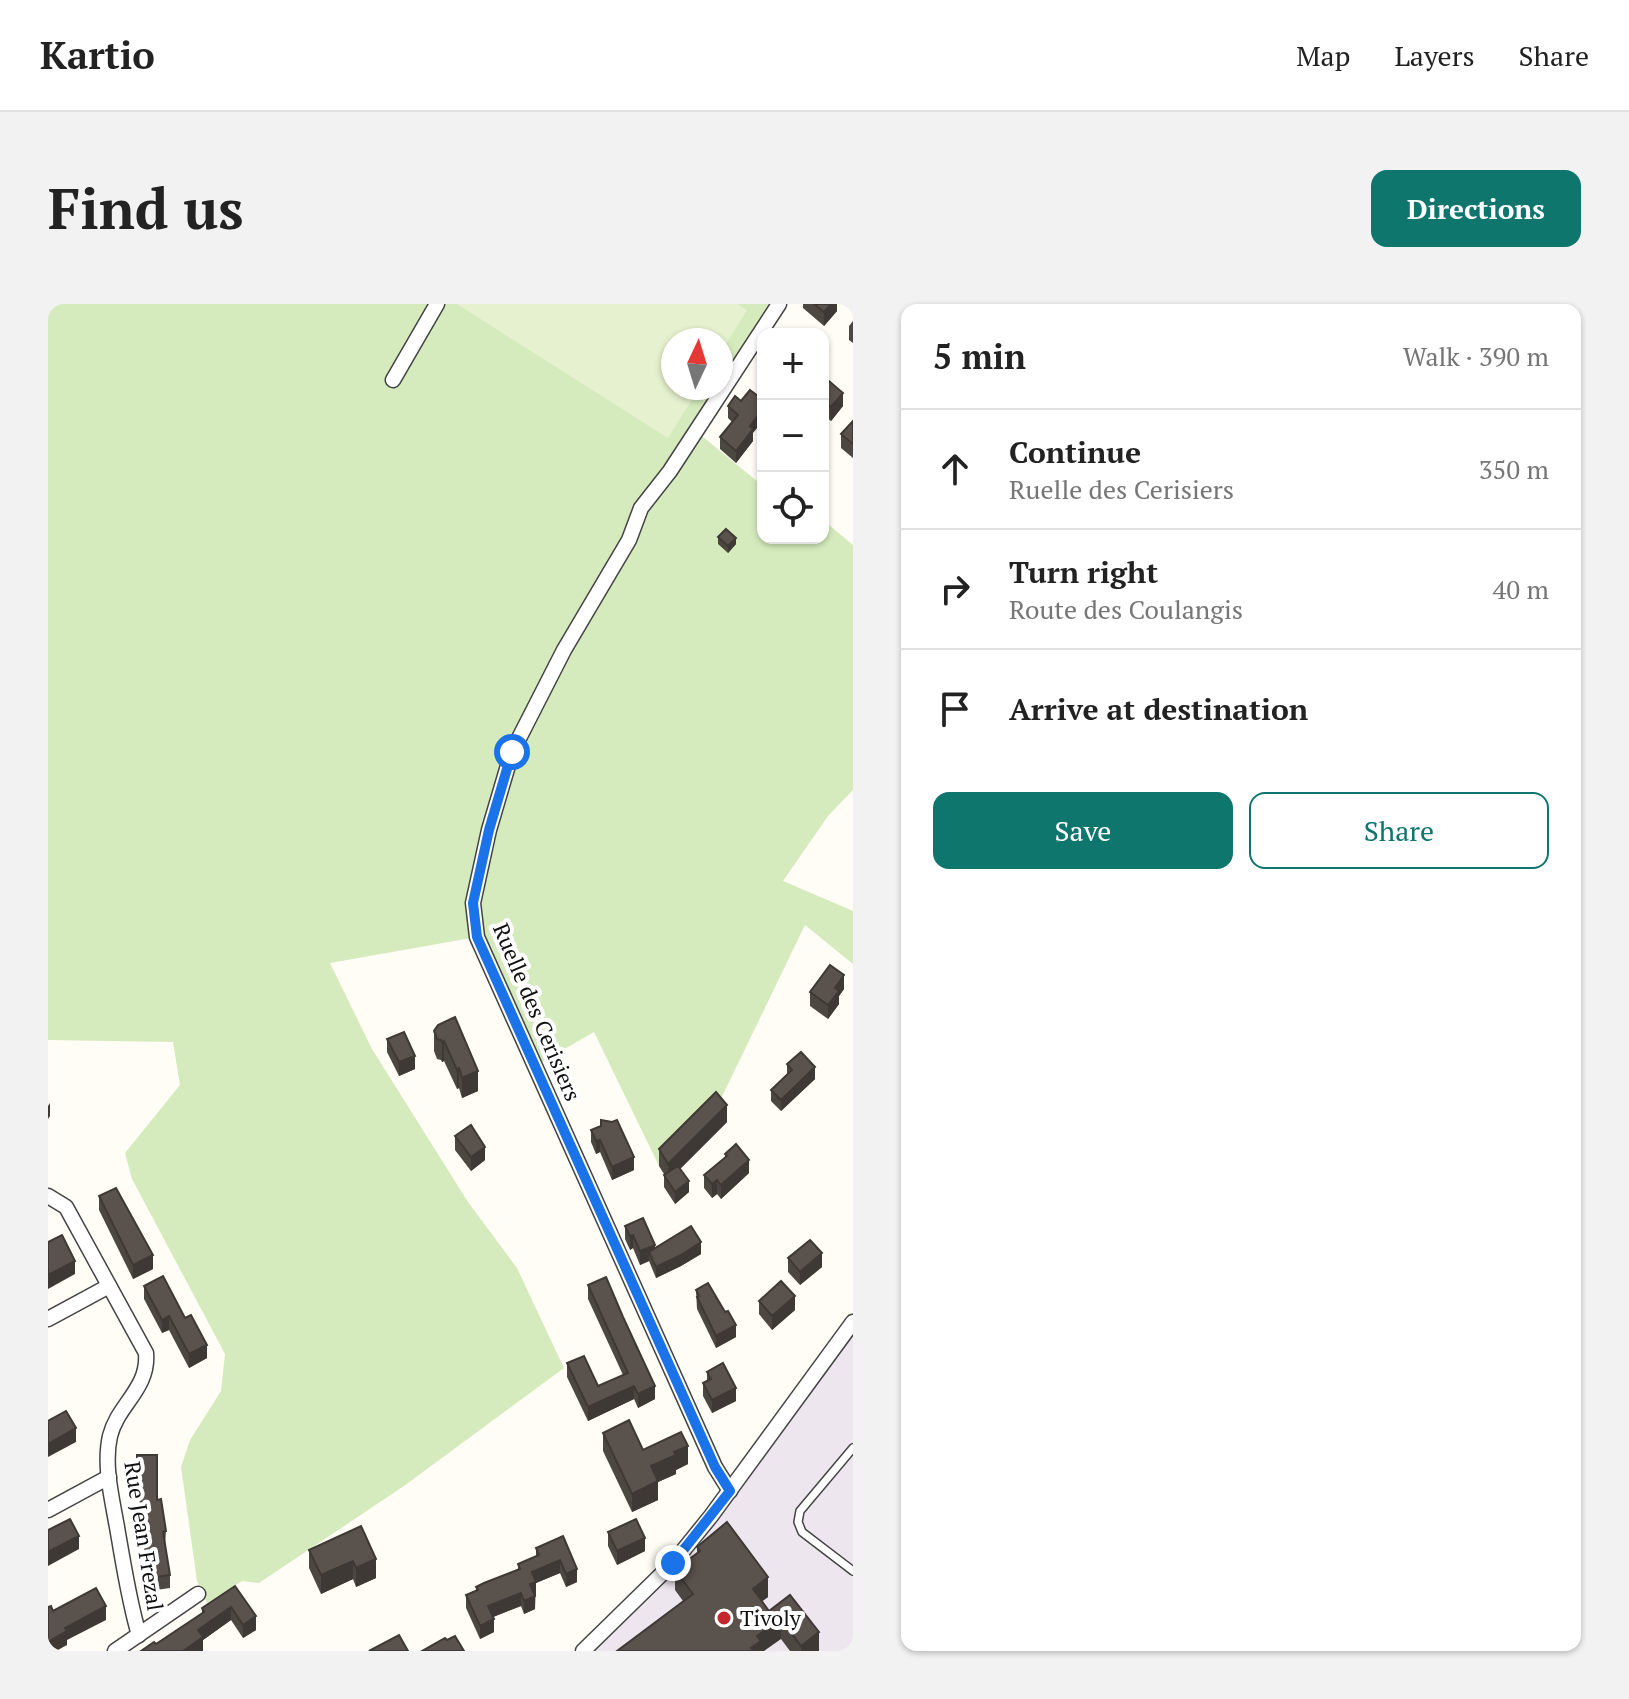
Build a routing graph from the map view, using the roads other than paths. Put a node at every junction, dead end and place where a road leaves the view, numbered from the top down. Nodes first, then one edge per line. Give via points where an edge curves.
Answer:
1 (437, 304) edge
2 (779, 304) edge
3 (393, 380) dead end
4 (48, 1196) edge
5 (109, 1286) junction
6 (48, 1319) edge
7 (853, 1322) edge
8 (853, 1448) edge
9 (109, 1477) junction
10 (730, 1491) junction
11 (48, 1510) edge
12 (853, 1571) edge
13 (198, 1594) dead end
14 (139, 1635) junction
15 (115, 1651) edge
16 (583, 1651) edge

1 - 3 street
2 - 10 street, Ruelle des Cerisiers via 641,508 629,540 557,663 512,752 473,903 477,937
4 - 5 street, Rue Jean Frezal via 66,1207
5 - 6 street
5 - 9 street, Rue Jean Frezal via 147,1364 142,1382 115,1422 108,1448
7 - 10 street
8 - 12 lane via 800,1511 798,1522 802,1532
9 - 11 street
9 - 14 street, Rue Jean Frezal
10 - 16 street via 673,1563
13 - 14 street
14 - 15 street

